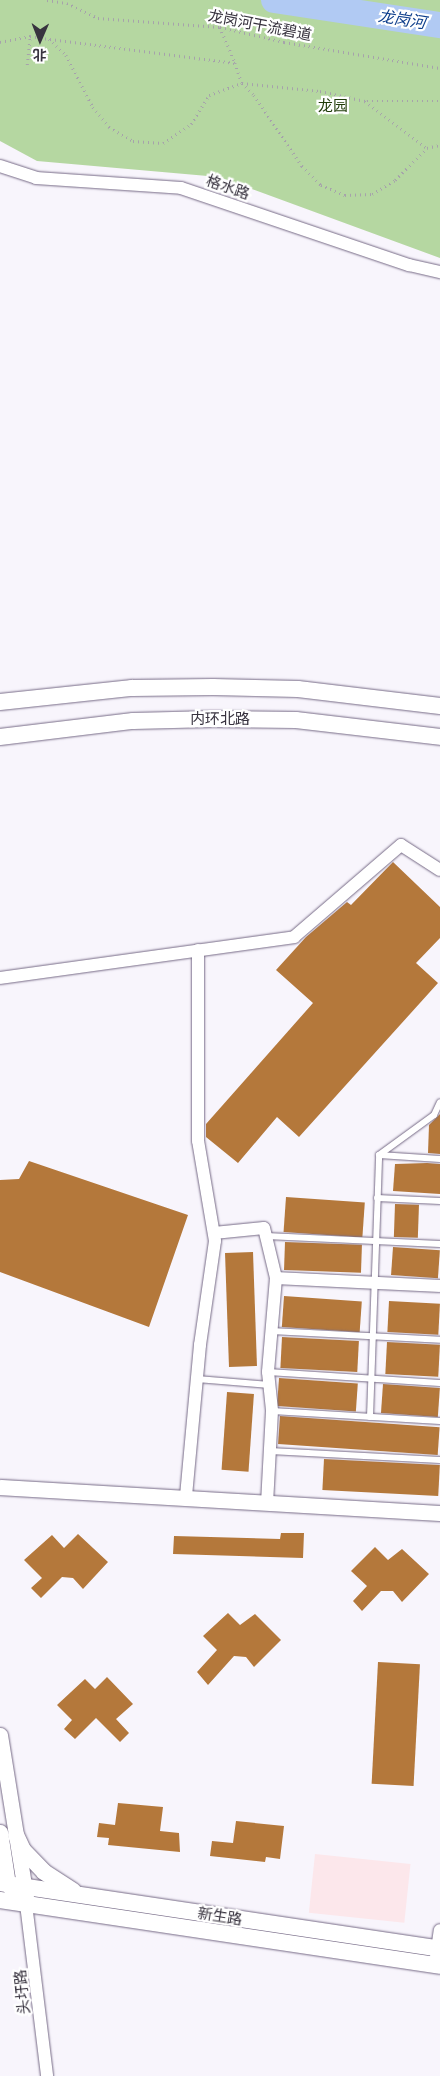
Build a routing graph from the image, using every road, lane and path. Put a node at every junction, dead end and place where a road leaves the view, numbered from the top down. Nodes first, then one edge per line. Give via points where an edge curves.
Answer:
1 (47, 0) edge
2 (220, 27) junction
3 (30, 36) junction
4 (49, 39) junction
5 (0, 42) edge
6 (234, 63) junction
7 (27, 65) dead end
8 (440, 68) edge
9 (242, 83) junction
10 (440, 101) edge
11 (365, 102) junction
12 (440, 145) edge
13 (427, 148) junction
14 (0, 166) edge
15 (440, 272) edge
16 (0, 702) edge
17 (440, 706) edge
18 (0, 737) edge
19 (440, 737) edge
20 (440, 870) edge
21 (198, 950) junction
22 (0, 978) edge
23 (440, 1102) edge
24 (437, 1115) edge
25 (379, 1155) junction
26 (440, 1159) edge
27 (377, 1198) junction
28 (440, 1201) edge
29 (214, 1233) junction
30 (266, 1236) junction
31 (376, 1241) junction
32 (440, 1244) edge
33 (276, 1278) junction
34 (374, 1283) junction
35 (440, 1286) edge
36 (271, 1331) junction
37 (373, 1336) junction
38 (440, 1340) edge
39 (268, 1372) junction
40 (371, 1378) junction
41 (197, 1379) junction
42 (440, 1383) edge
43 (270, 1385) junction
44 (272, 1411) junction
45 (370, 1417) junction
46 (440, 1421) edge
47 (270, 1451) junction
48 (440, 1460) edge
49 (0, 1487) edge
50 (186, 1496) junction
51 (267, 1502) junction
52 (440, 1513) edge
53 (0, 1735) edge
54 (8, 1834) edge
55 (11, 1885) edge
56 (89, 1897) junction
57 (0, 1900) edge
58 (26, 1904) junction
59 (440, 1930) edge
60 (438, 1958) edge
61 (47, 2076) edge

1 - 2 path, 龙岗河干流碧道 via 67,3 98,18
2 - 6 path
2 - 8 path, 龙岗河干流碧道 via 284,42
3 - 4 path
3 - 5 path
3 - 7 path
4 - 6 path
4 - 9 path via 66,55 93,106 109,127 133,141 163,143 191,124 209,95
6 - 9 path
9 - 11 path via 320,91
9 - 13 path via 302,166 321,185 345,195 372,194 395,180
10 - 11 path
11 - 13 path
12 - 13 path
14 - 15 street, 格水路 via 36,178 180,188 408,265
16 - 17 main road, 内环北路 via 132,688 213,687 298,689
18 - 19 main road, 内环北路 via 133,721 213,718 296,720
20 - 21 street via 401,845 294,938
21 - 22 street
21 - 29 street via 198,1141
23 - 24 lane
24 - 25 lane
25 - 26 lane
25 - 27 lane
27 - 28 lane
27 - 31 lane
29 - 30 street via 264,1228
29 - 41 street
30 - 31 lane
30 - 33 street
31 - 32 lane
31 - 34 lane
33 - 34 street
33 - 36 street
34 - 35 street
34 - 37 lane
36 - 37 lane
36 - 39 street
37 - 38 lane
37 - 40 lane
39 - 40 lane
39 - 43 street
40 - 42 lane
40 - 45 lane
41 - 43 lane
41 - 50 street
43 - 44 street
44 - 45 lane
44 - 47 street
45 - 46 lane
47 - 48 lane
47 - 51 street
49 - 50 street
50 - 51 street
51 - 52 street
53 - 54 street
54 - 55 street
54 - 56 main road via 44,1872 72,1891
55 - 56 main road, 新生路
55 - 58 street
56 - 60 main road, 新生路
57 - 58 main road, 新生路
58 - 60 main road, 新生路
58 - 61 street, 头圩路
59 - 60 street

